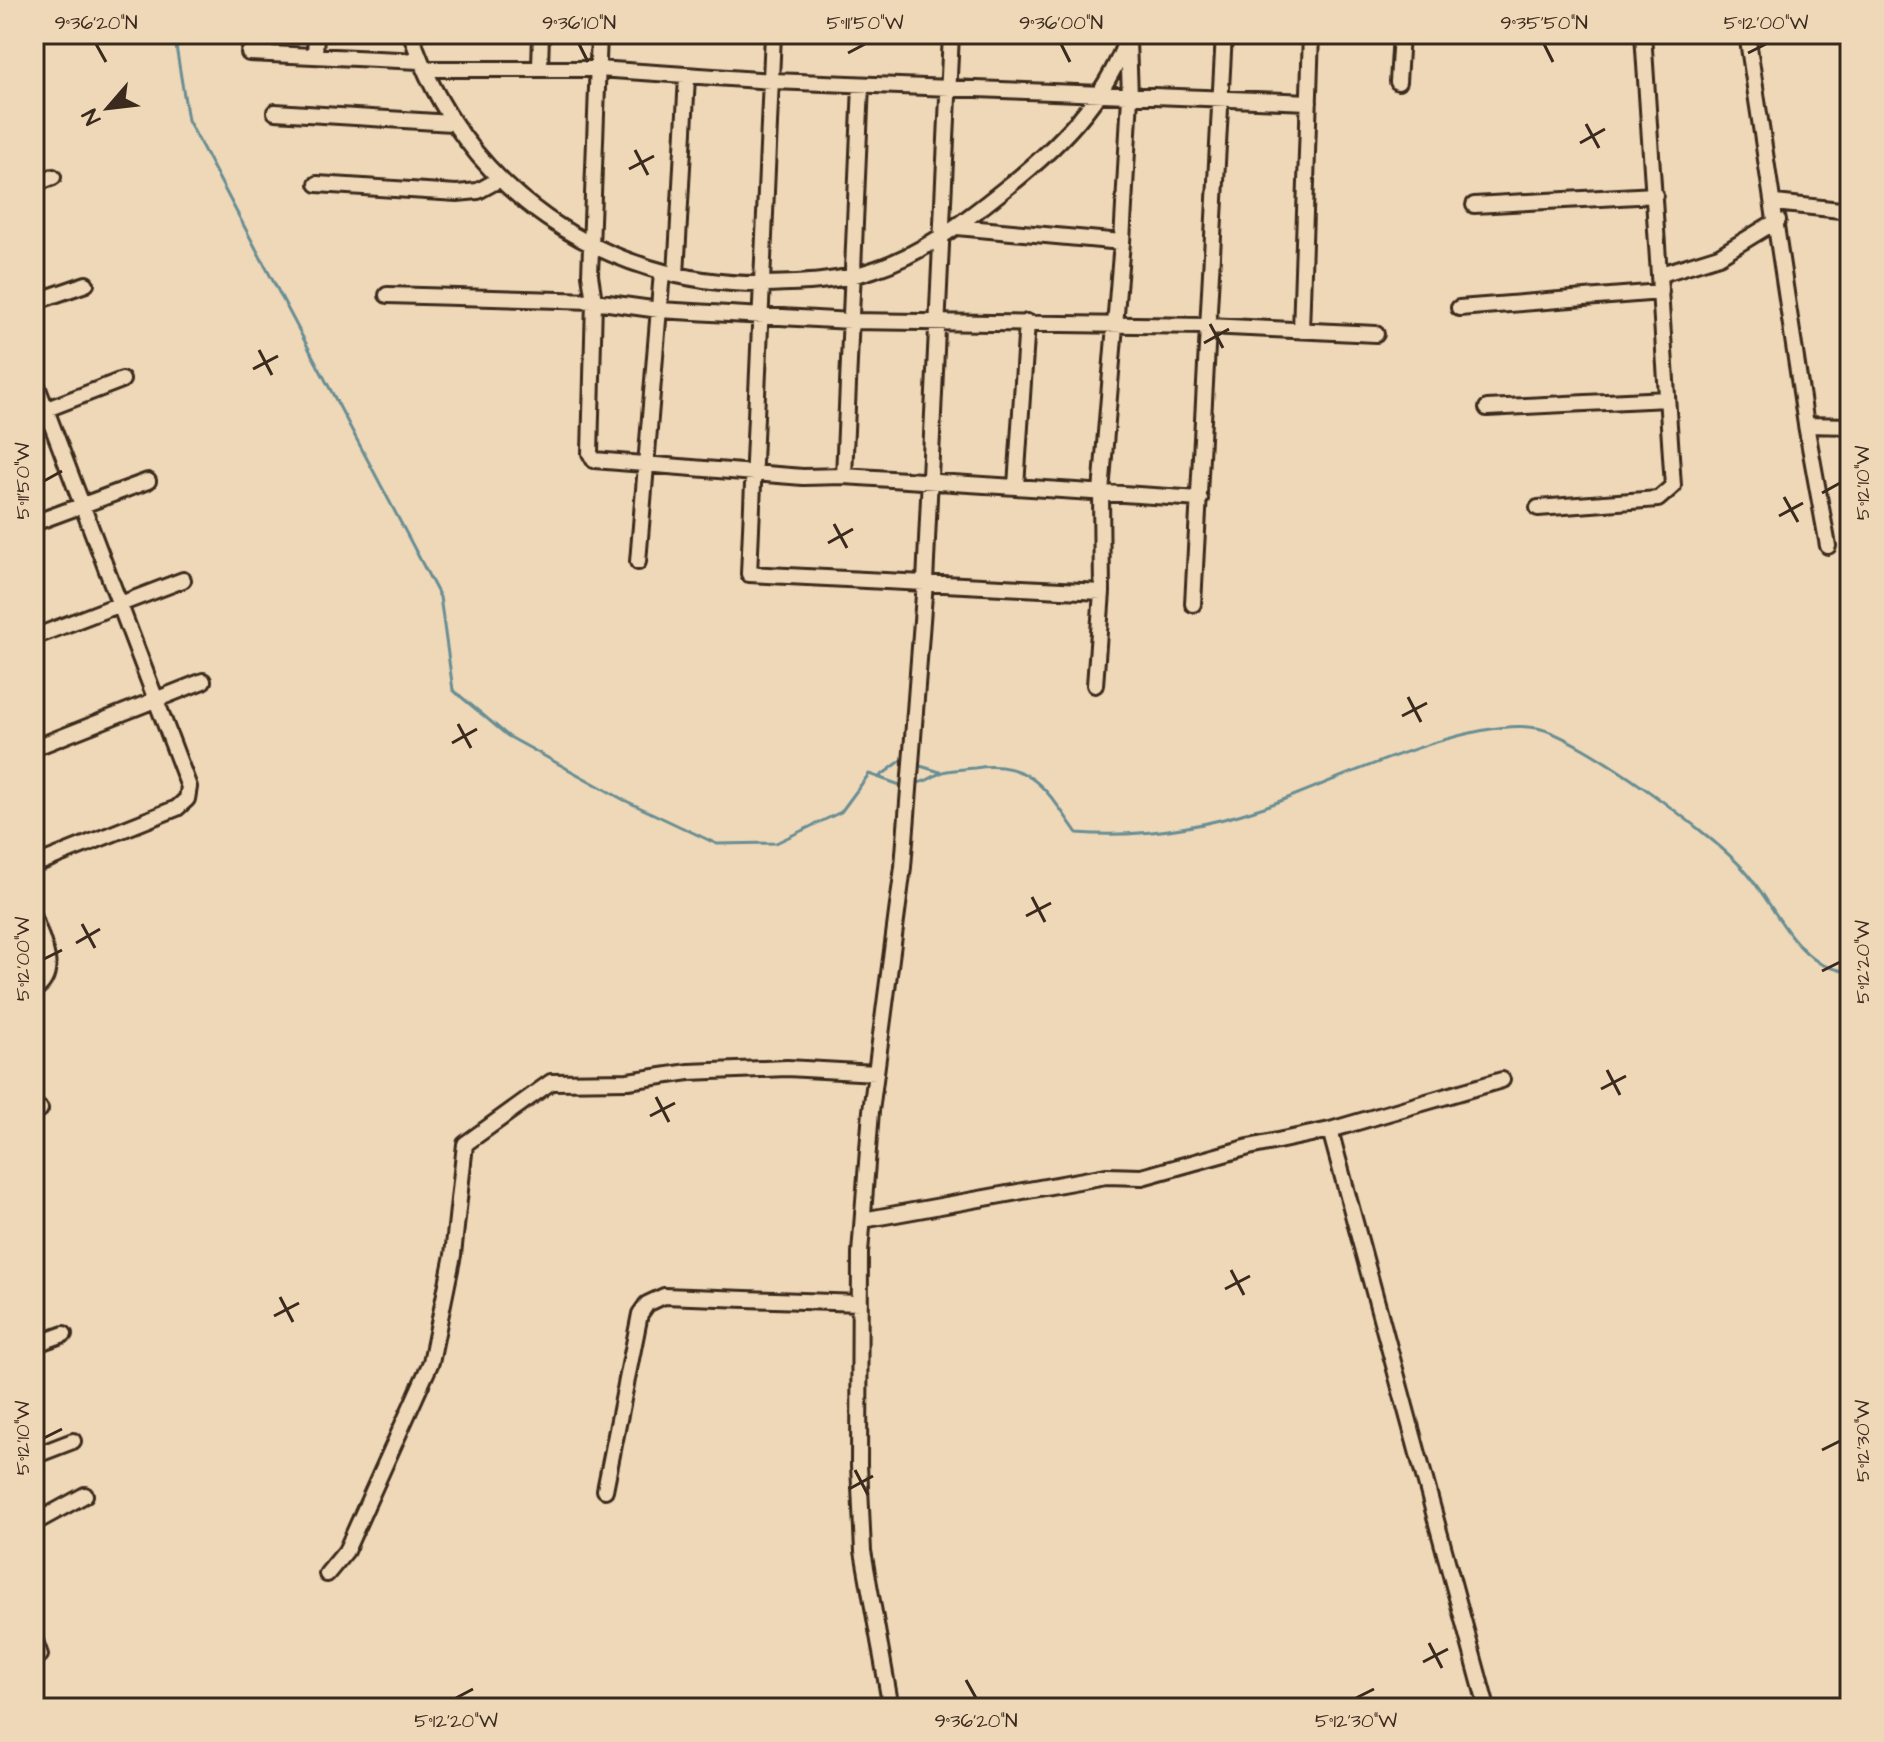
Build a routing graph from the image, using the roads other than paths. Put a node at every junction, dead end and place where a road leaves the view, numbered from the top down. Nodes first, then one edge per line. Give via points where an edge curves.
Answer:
1 (316, 34) edge
2 (411, 34) edge
3 (541, 34) edge
4 (599, 34) edge
5 (773, 34) edge
6 (951, 34) edge
7 (1224, 34) edge
8 (1311, 34) edge
9 (1401, 34) edge
10 (1643, 34) edge
11 (1747, 34) edge
12 (1128, 35) edge
13 (249, 53) dead end
14 (315, 55) junction
15 (422, 65) junction
16 (540, 67) junction
17 (598, 69) junction
18 (687, 77) junction
19 (773, 81) junction
20 (1398, 82) dead end
21 (861, 85) junction
22 (949, 88) junction
23 (1097, 96) junction
24 (1130, 96) junction
25 (1222, 100) junction
26 (1309, 102) junction
27 (275, 112) dead end
28 (452, 123) junction
29 (53, 177) dead end
30 (500, 179) junction
31 (34, 184) edge
32 (317, 184) dead end
33 (1655, 195) junction
34 (1775, 203) junction
35 (1474, 205) dead end
36 (1850, 211) edge
37 (1778, 220) junction
38 (957, 227) junction
39 (943, 237) junction
40 (1122, 242) junction
41 (591, 248) junction
42 (669, 274) junction
43 (1661, 274) junction
44 (854, 276) junction
45 (86, 284) dead end
46 (761, 284) junction
47 (1661, 292) junction
48 (387, 295) dead end
49 (594, 301) junction
50 (34, 302) edge
51 (1459, 308) dead end
52 (659, 310) junction
53 (762, 317) junction
54 (939, 320) junction
55 (851, 321) junction
56 (1027, 322) junction
57 (1116, 325) junction
58 (1208, 326) junction
59 (1301, 331) junction
60 (1376, 334) dead end
61 (34, 378) edge
62 (122, 380) dead end
63 (1667, 399) junction
64 (1487, 408) dead end
65 (40, 412) edge
66 (1806, 425) junction
67 (1850, 426) edge
68 (647, 463) junction
69 (754, 474) junction
70 (844, 476) junction
71 (148, 481) dead end
72 (932, 484) junction
73 (1016, 486) junction
74 (1101, 492) junction
75 (1200, 499) junction
76 (83, 504) junction
77 (1538, 508) dead end
78 (34, 523) edge
79 (1828, 546) dead end
80 (638, 562) dead end
81 (183, 580) dead end
82 (925, 582) junction
83 (1102, 592) junction
84 (121, 604) junction
85 (1193, 604) dead end
86 (34, 637) edge
87 (203, 681) dead end
88 (1095, 685) dead end
89 (156, 700) junction
90 (34, 748) edge
91 (34, 865) edge
92 (34, 918) edge
93 (34, 990) edge
94 (876, 1073) junction
95 (1502, 1080) dead end
96 (1330, 1130) junction
97 (863, 1220) junction
98 (860, 1303) junction
99 (64, 1334) dead end
100 (34, 1345) edge
101 (73, 1441) dead end
102 (34, 1456) edge
103 (605, 1490) dead end
104 (85, 1495) dead end
105 (34, 1523) edge
106 (327, 1574) dead end
107 (34, 1638) edge
108 (40, 1655) dead end
109 (891, 1708) edge
110 (1487, 1708) edge

1 - 14 street
2 - 15 street
3 - 16 street
4 - 17 street
5 - 19 street
6 - 22 street
7 - 25 street
8 - 26 street
9 - 20 street
10 - 33 street
11 - 34 street
12 - 23 street
12 - 24 street
13 - 14 street
14 - 15 street
15 - 16 street
15 - 28 street
16 - 17 street
17 - 18 street
17 - 41 street
18 - 19 street
18 - 42 street
19 - 21 street
19 - 46 street
21 - 22 street
21 - 44 street
22 - 23 street
22 - 39 street
23 - 24 street
23 - 38 street via 1042,158
24 - 25 street
24 - 40 street
25 - 26 street
25 - 58 street
26 - 59 street
27 - 28 street
28 - 30 street
29 - 31 street
30 - 32 street via 478,191 457,193
30 - 41 street
33 - 35 street
33 - 43 street
34 - 36 street
34 - 37 street
37 - 43 street via 1719,256
37 - 66 street
38 - 39 street
38 - 40 street
39 - 44 street
39 - 54 street
40 - 57 street
41 - 42 street
41 - 49 street
42 - 46 street
42 - 52 street
43 - 47 street
44 - 46 street
44 - 55 street
45 - 50 street
46 - 53 street
47 - 51 street
47 - 63 street
48 - 49 street
49 - 52 street
49 - 68 street via 591,458
52 - 53 street
52 - 68 street
53 - 55 street
53 - 69 street
54 - 55 street
54 - 56 street
54 - 72 street
55 - 70 street
56 - 57 street
56 - 73 street
57 - 58 street
57 - 74 street
58 - 59 street
58 - 75 street
59 - 60 street
61 - 65 street
62 - 65 street
63 - 64 street
63 - 77 street via 1675,477 1665,496
65 - 76 street
66 - 67 street
66 - 79 street
68 - 69 street
68 - 80 street
69 - 70 street
69 - 82 street via 749,574
70 - 72 street
71 - 76 street
72 - 73 street
72 - 82 street
73 - 74 street
74 - 75 street
74 - 83 street
75 - 85 street
76 - 78 street
76 - 84 street
81 - 84 street
82 - 83 street
82 - 94 street via 903,867
83 - 88 street
84 - 86 street
84 - 89 street
87 - 89 street
89 - 90 street
89 - 91 street via 189,787 187,799 177,808
92 - 93 street via 49,965 46,979
94 - 97 street
94 - 106 street via 787,1068 551,1082 465,1144 453,1255 431,1362 346,1551
95 - 96 street
96 - 97 street via 1142,1177 1106,1176
96 - 110 street
97 - 98 street
98 - 103 street via 664,1296 647,1304 640,1314
98 - 109 street via 863,1551
99 - 100 street
101 - 102 street
104 - 105 street
107 - 108 street

